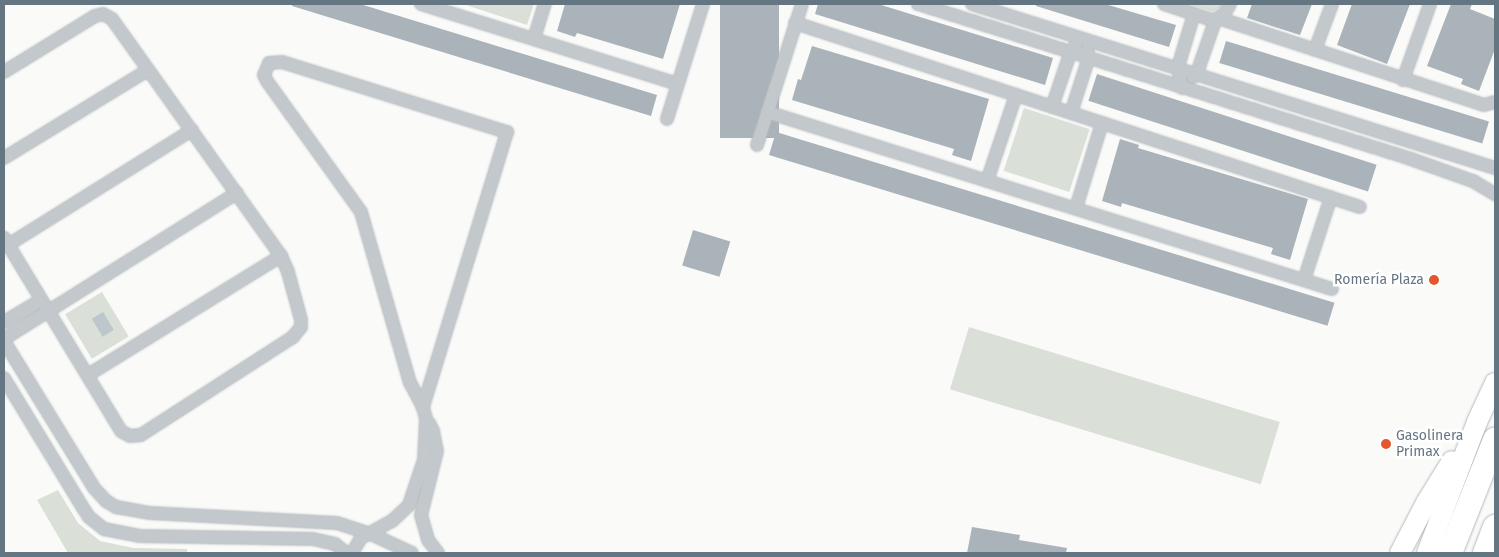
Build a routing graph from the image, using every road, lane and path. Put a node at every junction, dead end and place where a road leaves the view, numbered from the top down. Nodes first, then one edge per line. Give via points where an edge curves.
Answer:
1 (422, 4) edge
2 (545, 4) edge
3 (703, 4) edge
4 (802, 4) edge
5 (918, 4) edge
6 (972, 4) edge
7 (1164, 4) edge
8 (1230, 4) edge
9 (1332, 4) edge
10 (1430, 4) edge
11 (452, 8) edge
12 (1194, 14) junction
13 (1216, 19) junction
14 (796, 23) junction
15 (1083, 38) junction
16 (534, 39) junction
17 (1314, 50) junction
18 (1071, 51) junction
19 (1088, 57) junction
20 (1178, 67) junction
21 (148, 70) junction
22 (4, 72) edge
23 (1198, 73) junction
24 (1403, 80) junction
25 (678, 84) junction
26 (1182, 88) junction
27 (1016, 95) junction
28 (1495, 102) edge
29 (1052, 107) junction
30 (767, 112) junction
31 (1070, 113) junction
32 (667, 119) dead end
33 (1102, 123) junction
34 (192, 130) junction
35 (757, 145) dead end
36 (4, 158) edge
37 (1495, 168) edge
38 (988, 180) junction
39 (237, 194) junction
40 (1495, 194) edge
41 (1331, 197) junction
42 (1360, 207) dead end
43 (1076, 208) junction
44 (6, 241) edge
45 (281, 256) junction
46 (1304, 280) junction
47 (1332, 289) dead end
48 (45, 305) junction
49 (4, 322) edge
50 (4, 340) edge
51 (88, 375) junction
52 (4, 378) edge
53 (1495, 383) edge
54 (425, 413) junction
55 (1477, 422) junction
56 (1495, 440) edge
57 (160, 514) junction
58 (1495, 527) edge
59 (371, 534) junction
60 (161, 536) junction
61 (346, 553) edge
62 (352, 553) edge
63 (412, 553) edge
64 (438, 553) edge
65 (1400, 553) edge
66 (1427, 553) edge
67 (1450, 553) edge
68 (1486, 553) edge

1 - 11 street
2 - 16 street
3 - 25 street
4 - 14 street
5 - 18 street
6 - 15 street
7 - 12 street
8 - 13 street
9 - 17 street
10 - 24 street
11 - 16 street
12 - 13 street
12 - 20 street
13 - 17 street
13 - 23 street
14 - 27 street
14 - 30 street
15 - 18 street
15 - 19 street
15 - 20 street
16 - 25 street
17 - 24 street
18 - 19 street
18 - 29 street
19 - 26 street
19 - 31 street
20 - 23 street
20 - 26 street
21 - 22 street via 112,19 103,14
21 - 34 street
21 - 36 street
23 - 26 street
23 - 37 street
24 - 28 street via 1484,105
25 - 32 street
26 - 40 street via 1408,158 1473,181
27 - 29 street
27 - 38 street
29 - 31 street
30 - 35 street
30 - 38 street
31 - 33 street
33 - 41 street
33 - 43 street
34 - 39 street
34 - 44 street
38 - 43 street
39 - 45 street
39 - 48 street
41 - 42 street
41 - 46 street
43 - 46 street
44 - 48 street
45 - 51 street
45 - 51 street via 301,320 298,332 141,435 130,436 121,431
46 - 47 street
48 - 49 street
48 - 50 street
48 - 51 street
50 - 57 street via 100,495 116,507
52 - 60 street via 90,517 114,533
53 - 55 main road
54 - 54 street via 507,132 282,62 270,63 264,75 267,81 361,212 410,383
54 - 59 street via 424,460 412,499 403,512
54 - 64 street via 437,451 421,515 428,540
55 - 65 main road via 1426,503
55 - 66 main road
56 - 67 highway
57 - 59 street via 330,522
57 - 60 street
58 - 68 highway
59 - 62 street via 358,542
59 - 63 street
60 - 61 street via 313,539 335,544

